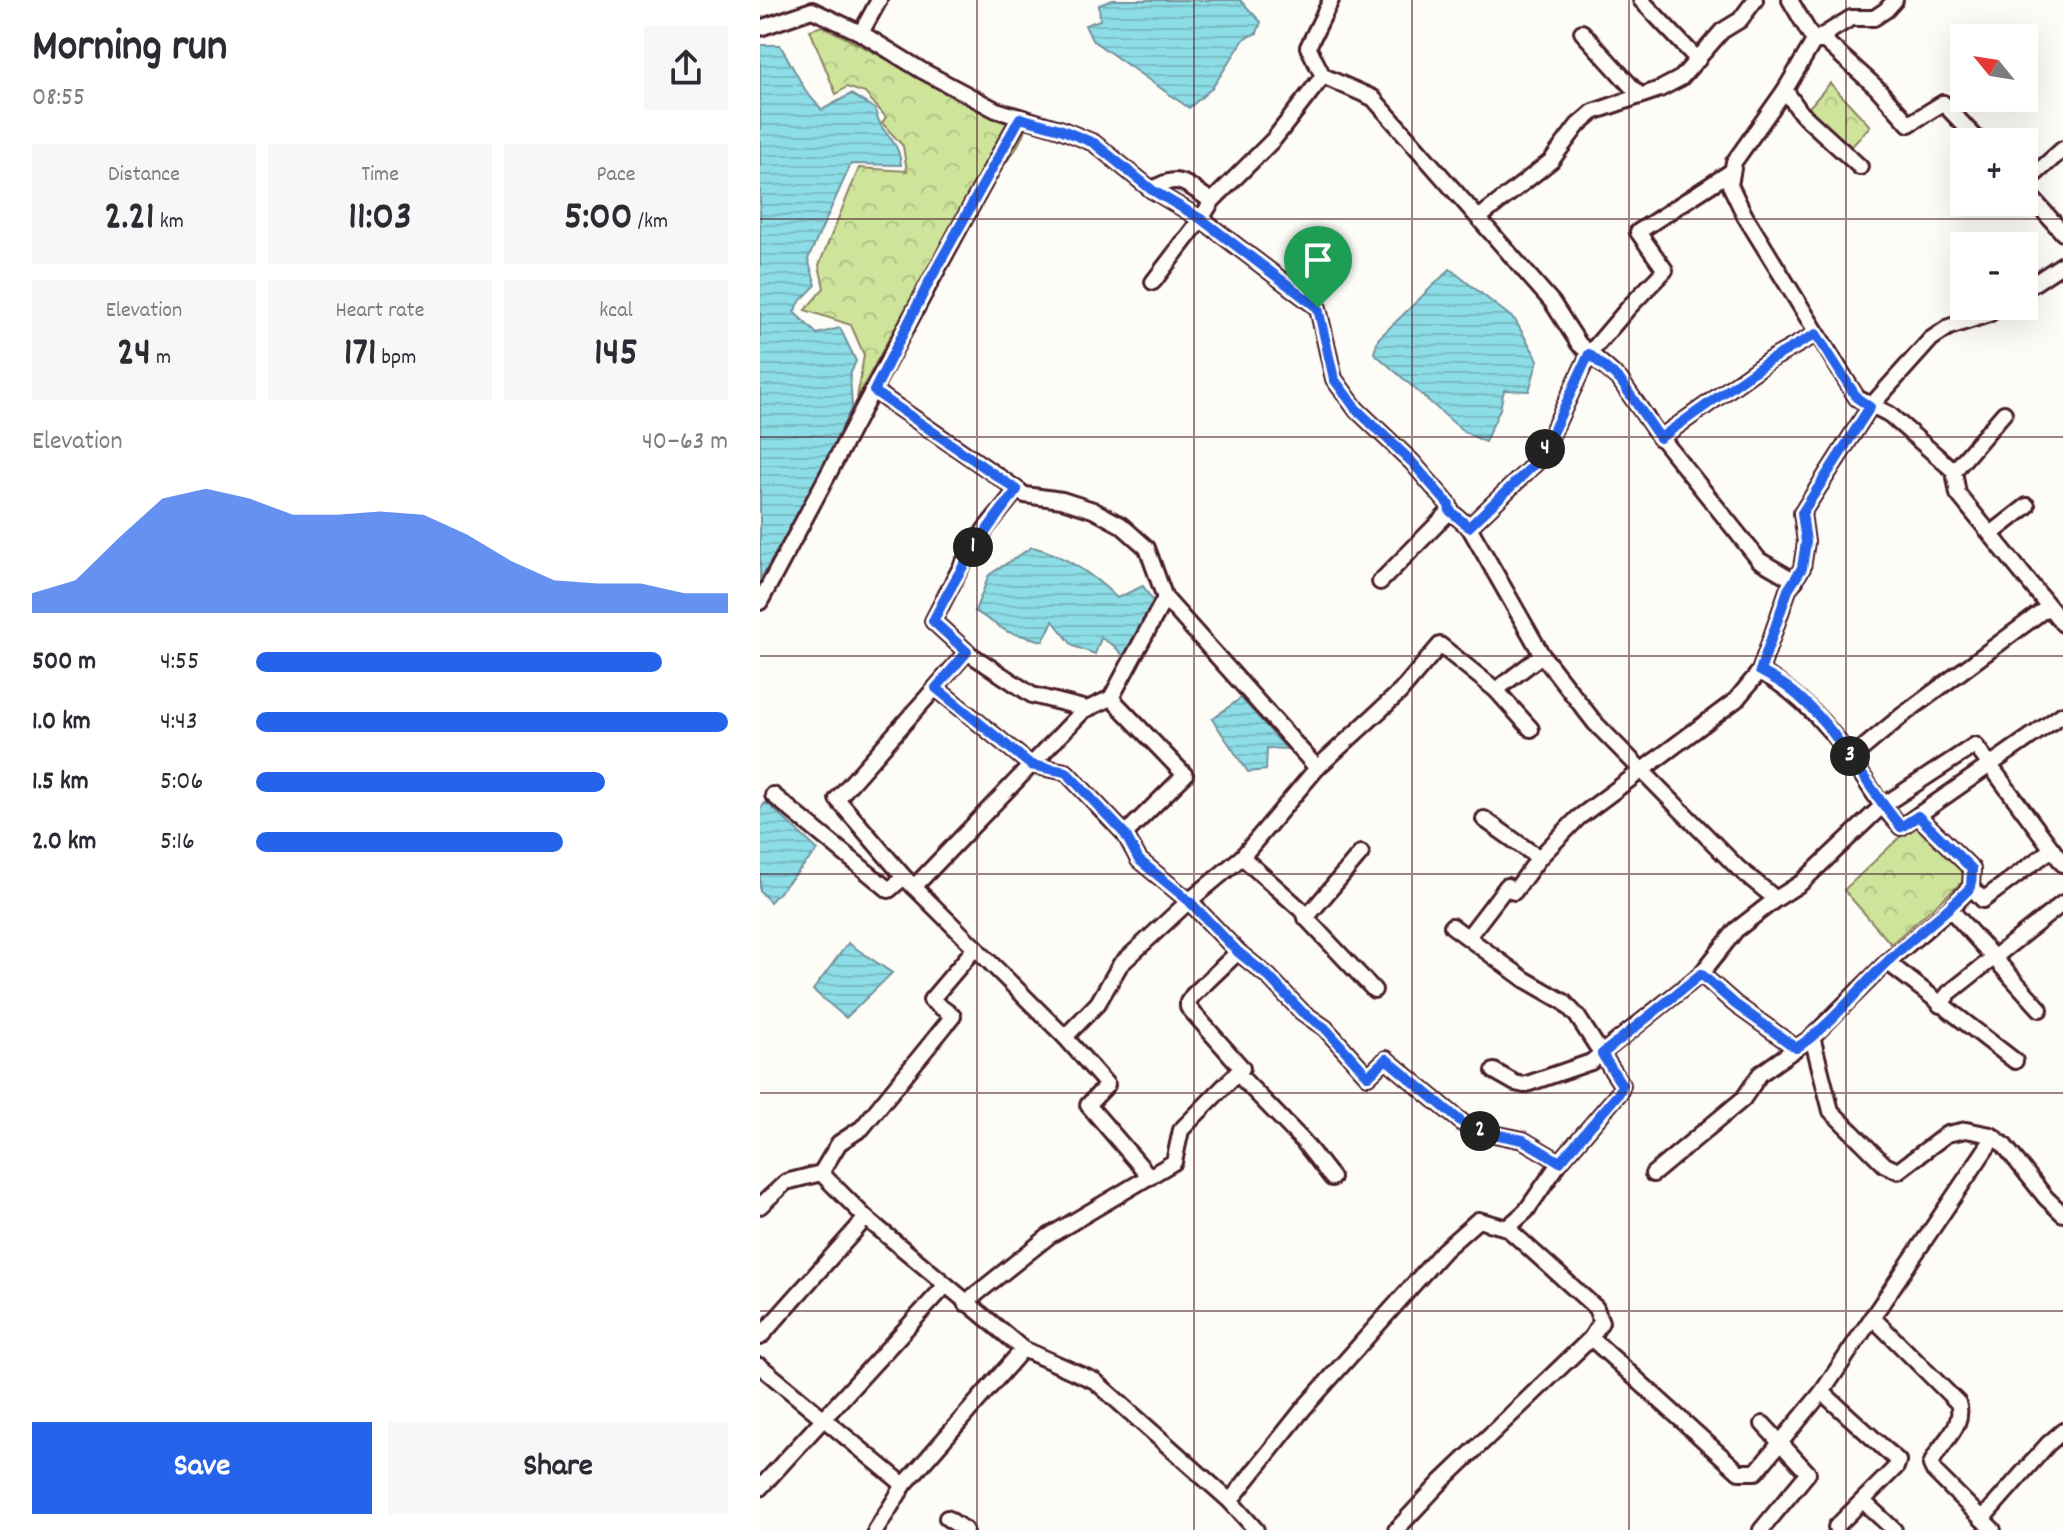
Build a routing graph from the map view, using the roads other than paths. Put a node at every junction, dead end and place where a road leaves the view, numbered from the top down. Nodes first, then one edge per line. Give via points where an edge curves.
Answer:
1 (879, 0) edge
2 (1331, 0) edge
3 (1641, 0) edge
4 (1755, 0) edge
5 (1790, 0) edge
6 (1895, 0) edge
7 (760, 28) edge
8 (1582, 32) dead end
9 (861, 33) junction
10 (1814, 41) junction
11 (1698, 60) junction
12 (1323, 76) junction
13 (1785, 90) junction
14 (1640, 96) junction
15 (1020, 118) junction
16 (1967, 128) edge
17 (2063, 149) edge
18 (1860, 167) dead end
19 (1732, 171) junction
20 (2038, 173) edge
21 (1152, 190) junction
22 (1212, 201) junction
23 (2038, 203) edge
24 (1480, 217) junction
25 (1201, 219) junction
26 (2063, 233) edge
27 (2063, 264) edge
28 (2038, 281) edge
29 (1153, 282) dead end
30 (1971, 320) edge
31 (1816, 334) junction
32 (1589, 354) junction
33 (874, 391) junction
34 (1870, 407) junction
35 (2004, 413) dead end
36 (1660, 438) junction
37 (1954, 471) junction
38 (1017, 490) junction
39 (2027, 506) dead end
40 (1450, 511) junction
41 (1469, 527) junction
42 (1991, 534) junction
43 (1795, 581) junction
44 (1380, 582) dead end
45 (1165, 598) junction
46 (760, 602) edge
47 (2048, 607) junction
48 (2063, 624) edge
49 (967, 652) junction
50 (1542, 655) junction
51 (1760, 671) junction
52 (936, 688) junction
53 (1496, 690) junction
54 (1111, 698) junction
55 (1085, 709) junction
56 (2063, 714) edge
57 (1531, 729) dead end
58 (1851, 758) junction
59 (1031, 765) junction
60 (1991, 765) junction
61 (1317, 768) junction
62 (1641, 770) junction
63 (773, 795) dead end
64 (1882, 806) junction
65 (1918, 816) junction
66 (1484, 819) dead end
67 (1125, 834) junction
68 (2052, 849) junction
69 (1361, 853) dead end
70 (1242, 857) junction
71 (1539, 858) junction
72 (2063, 864) edge
73 (909, 882) junction
74 (1971, 887) junction
75 (1776, 899) junction
76 (1189, 901) junction
77 (2063, 903) edge
78 (1950, 909) junction
79 (1308, 916) junction
80 (1452, 926) dead end
81 (1468, 937) junction
82 (976, 947) junction
83 (1238, 952) junction
84 (1994, 956) junction
85 (1887, 962) junction
86 (1701, 974) junction
87 (1374, 990) dead end
88 (1940, 1005) junction
89 (2040, 1009) dead end
90 (1065, 1037) junction
91 (1812, 1037) junction
92 (1796, 1048) junction
93 (1602, 1054) junction
94 (2015, 1061) dead end
95 (1494, 1071) dead end
96 (1237, 1073) junction
97 (1994, 1137) junction
98 (1560, 1162) junction
99 (821, 1173) junction
100 (1653, 1174) dead end
101 (1150, 1177) junction
102 (1332, 1178) dead end
103 (760, 1206) edge
104 (2063, 1214) edge
105 (866, 1218) junction
106 (1507, 1228) junction
107 (946, 1285) junction
108 (966, 1302) junction
109 (1872, 1317) junction
110 (760, 1337) edge
111 (1591, 1338) junction
112 (1023, 1349) junction
113 (760, 1366) edge
114 (1822, 1392) junction
115 (823, 1420) junction
116 (1763, 1424) dead end
117 (2063, 1431) edge
118 (1779, 1444) junction
119 (904, 1485) junction
120 (760, 1488) edge
121 (1230, 1501) junction
122 (1863, 1501) junction
123 (947, 1518) dead end
124 (1987, 1526) edge
125 (1836, 1527) dead end
126 (876, 1530) edge
127 (965, 1530) edge
128 (1256, 1530) edge
129 (1396, 1530) edge
130 (1761, 1530) edge
131 (1894, 1530) edge

1 - 9 street
2 - 12 street via 1308,47
3 - 11 street
4 - 11 street
5 - 10 street
6 - 10 street via 1874,18 1851,18
7 - 9 street via 812,10
8 - 14 street
9 - 15 street via 921,70
10 - 13 street
10 - 16 street via 1825,41 1909,124 1943,103
11 - 14 street via 1681,78
12 - 22 street via 1274,139
12 - 24 street via 1373,98
13 - 18 street via 1801,113
13 - 19 street via 1743,145
14 - 24 street via 1593,112 1551,161
15 - 21 street via 1094,143
15 - 33 street
17 - 20 street
19 - 31 street via 1730,185 1745,216
19 - 32 street via 1638,232 1665,270
21 - 22 street via 1177,180
21 - 25 street
22 - 25 street
23 - 26 street
24 - 32 street
25 - 29 street
25 - 40 street via 1318,308 1334,379
27 - 28 street
30 - 34 street via 1931,339
31 - 34 street via 1857,398
31 - 36 street
32 - 36 street via 1620,380
32 - 41 street via 1540,459
33 - 38 street
33 - 46 street
34 - 37 street via 1889,414
34 - 43 street via 1802,513 1806,542
35 - 37 street
36 - 43 street via 1759,560
37 - 42 street via 1958,494
38 - 45 street via 1093,510 1121,525 1147,548
38 - 49 street via 962,565 933,621
39 - 42 street
40 - 41 street
40 - 44 street
41 - 50 street
42 - 47 street
43 - 51 street
45 - 54 street
45 - 61 street
47 - 48 street
47 - 58 street
49 - 52 street
49 - 55 street via 1032,695
50 - 53 street
50 - 62 street via 1595,723
51 - 58 street via 1812,709
51 - 62 street via 1736,700
52 - 59 street
52 - 73 street via 837,799
53 - 57 street
53 - 61 street via 1440,645 1400,692
54 - 55 street
54 - 67 street via 1185,775
55 - 59 street
56 - 60 street
58 - 64 street
59 - 67 street via 1066,772
59 - 73 street
60 - 64 street via 1975,745
60 - 65 street
60 - 68 street
61 - 70 street
62 - 71 street via 1578,818
62 - 75 street
63 - 73 street via 889,890
64 - 65 street via 1901,827
64 - 75 street via 1801,883
65 - 74 street via 1972,869
66 - 71 street
67 - 76 street via 1139,860
68 - 72 street
68 - 74 street via 1983,900
69 - 79 street
70 - 76 street
70 - 79 street
71 - 81 street via 1514,892 1507,886
73 - 82 street
74 - 78 street
75 - 86 street via 1736,930
76 - 83 street
76 - 90 street via 1120,965 1098,1003
77 - 84 street
78 - 84 street
78 - 85 street
79 - 87 street via 1311,926
80 - 81 street
81 - 93 street via 1564,1002
82 - 90 street
82 - 99 street via 931,1000 953,1016 862,1128 839,1143
83 - 96 street via 1188,1002 1242,1068
83 - 98 street via 1325,1028 1368,1076 1386,1059 1470,1129 1523,1140
84 - 88 street
84 - 89 street
85 - 88 street
85 - 91 street
86 - 92 street
86 - 93 street
88 - 94 street
90 - 101 street via 1107,1085 1088,1105
91 - 92 street
91 - 97 street via 1831,1111 1885,1165 1898,1171 1947,1134 1966,1130
92 - 100 street via 1760,1074 1743,1099
93 - 95 street via 1524,1085
93 - 98 street via 1622,1085 1619,1093
96 - 101 street via 1181,1130 1174,1162
96 - 102 street
97 - 104 street
97 - 109 street
98 - 106 street via 1526,1211
99 - 103 street via 786,1182
99 - 105 street
101 - 108 street via 1049,1236
105 - 107 street
105 - 110 street
106 - 111 street via 1596,1308 1601,1322
106 - 121 street via 1478,1220 1444,1250 1304,1408
107 - 108 street
107 - 115 street
108 - 112 street
109 - 114 street
109 - 124 street via 1958,1403 1956,1428 1931,1465
111 - 118 street via 1739,1472 1756,1472
111 - 129 street
112 - 119 street
112 - 121 street via 1095,1381
113 - 115 street
114 - 118 street
114 - 122 street via 1898,1461
115 - 119 street
115 - 120 street
116 - 118 street
117 - 124 street
118 - 130 street via 1808,1473
119 - 126 street
121 - 128 street
122 - 125 street
122 - 131 street
123 - 127 street

